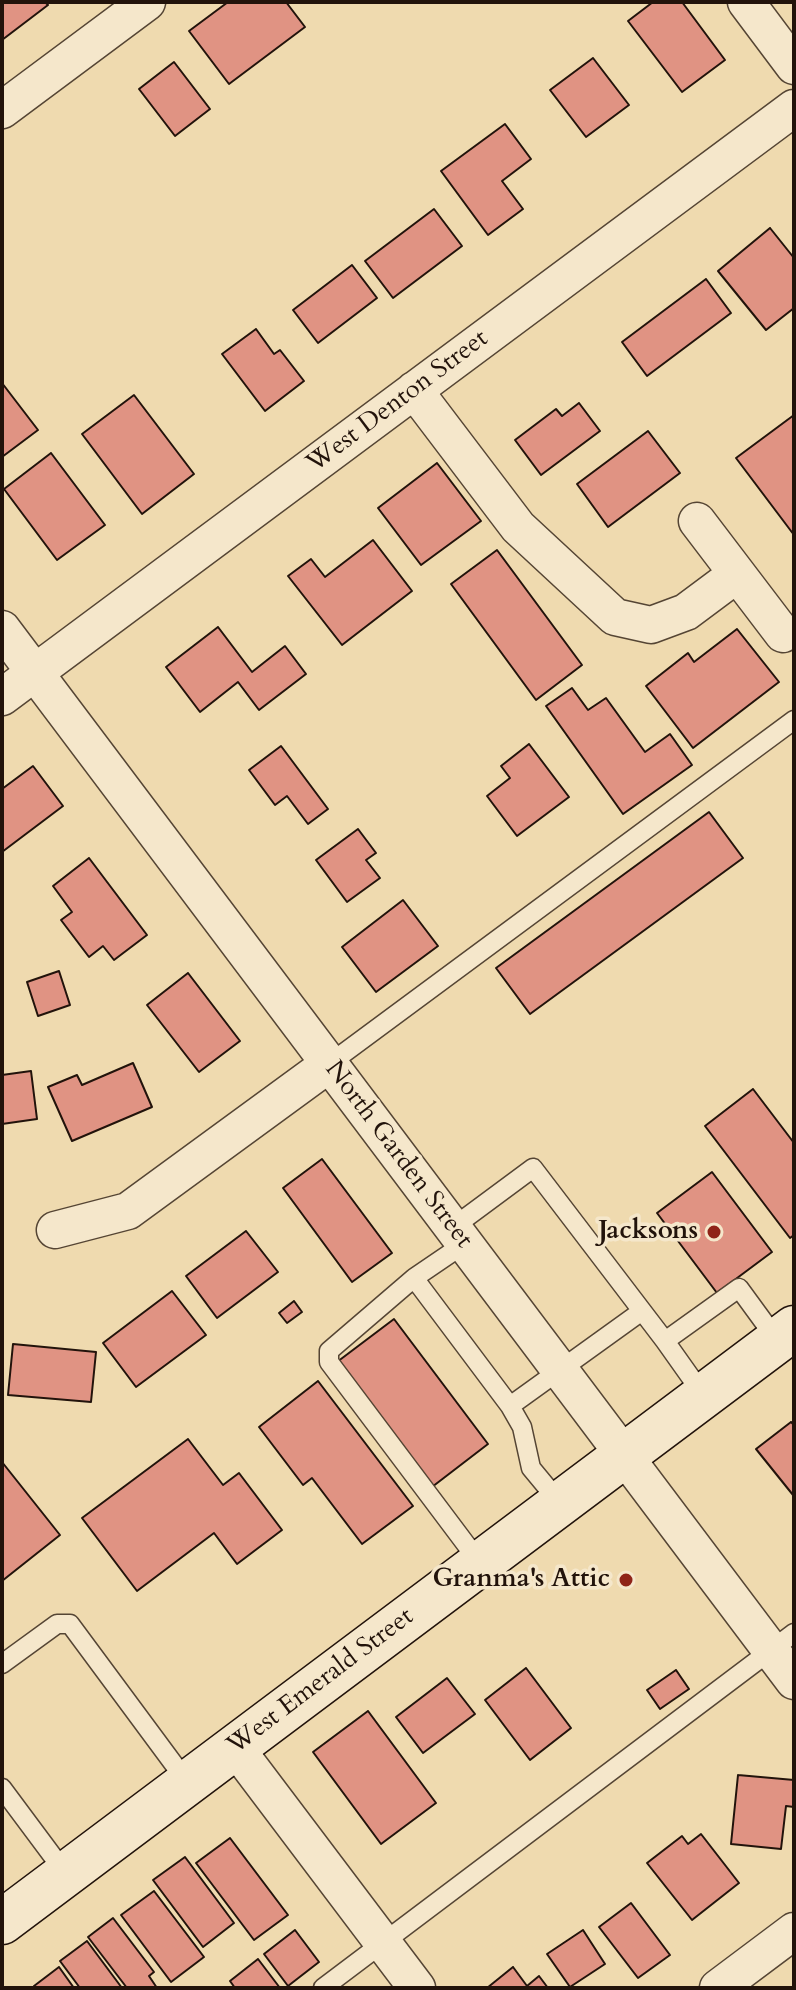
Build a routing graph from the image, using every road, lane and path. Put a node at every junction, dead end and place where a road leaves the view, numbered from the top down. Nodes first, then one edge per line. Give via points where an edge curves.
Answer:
1 (147, 2) edge
2 (746, 2) edge
3 (794, 66) edge
4 (794, 108) edge
5 (2, 110) edge
6 (414, 390) junction
7 (697, 521) dead end
8 (737, 574) junction
9 (2, 629) edge
10 (783, 634) dead end
11 (35, 673) junction
12 (2, 697) edge
13 (794, 720) edge
14 (329, 1064) junction
15 (55, 1230) dead end
16 (458, 1236) junction
17 (414, 1278) junction
18 (642, 1311) junction
19 (786, 1334) edge
20 (665, 1341) junction
21 (559, 1370) junction
22 (704, 1396) junction
23 (510, 1406) junction
24 (624, 1456) junction
25 (560, 1503) junction
26 (480, 1563) junction
27 (782, 1642) edge
28 (2, 1664) edge
29 (794, 1681) edge
30 (235, 1747) junction
31 (187, 1782) junction
32 (2, 1788) edge
33 (66, 1874) junction
34 (2, 1922) edge
35 (794, 1931) edge
36 (383, 1943) junction
37 (323, 1988) edge
38 (417, 1988) edge
39 (718, 1988) edge

1 - 5 street
2 - 3 street
4 - 6 street, West Denton Street
6 - 8 street via 518,527 615,617 651,625 686,612
6 - 11 street, West Denton Street
7 - 8 street
8 - 10 street
9 - 11 street, North Garden Street
11 - 12 street, West Denton Street
11 - 14 street, North Garden Street
13 - 14 lane
14 - 15 street via 128,1211
14 - 16 street, North Garden Street
16 - 17 lane
16 - 18 lane via 533,1168
16 - 21 street, North Garden Street
17 - 23 lane
17 - 26 lane via 329,1351 329,1362
18 - 20 lane
18 - 21 lane
19 - 20 lane via 739,1288
19 - 22 street, West Emerald Street
20 - 22 lane
21 - 23 lane
21 - 24 street, North Garden Street
22 - 24 street, West Emerald Street
23 - 25 lane via 522,1427 531,1468
24 - 25 street, West Emerald Street
24 - 27 street, North Garden Street
25 - 26 street, West Emerald Street
26 - 30 street, West Emerald Street
27 - 29 street, North Garden Street
27 - 36 lane
28 - 31 lane via 57,1624 70,1624
30 - 31 street, West Emerald Street
30 - 36 street
31 - 33 street, West Emerald Street
32 - 33 lane
33 - 34 street, West Emerald Street
35 - 39 street
36 - 37 lane
36 - 38 street

